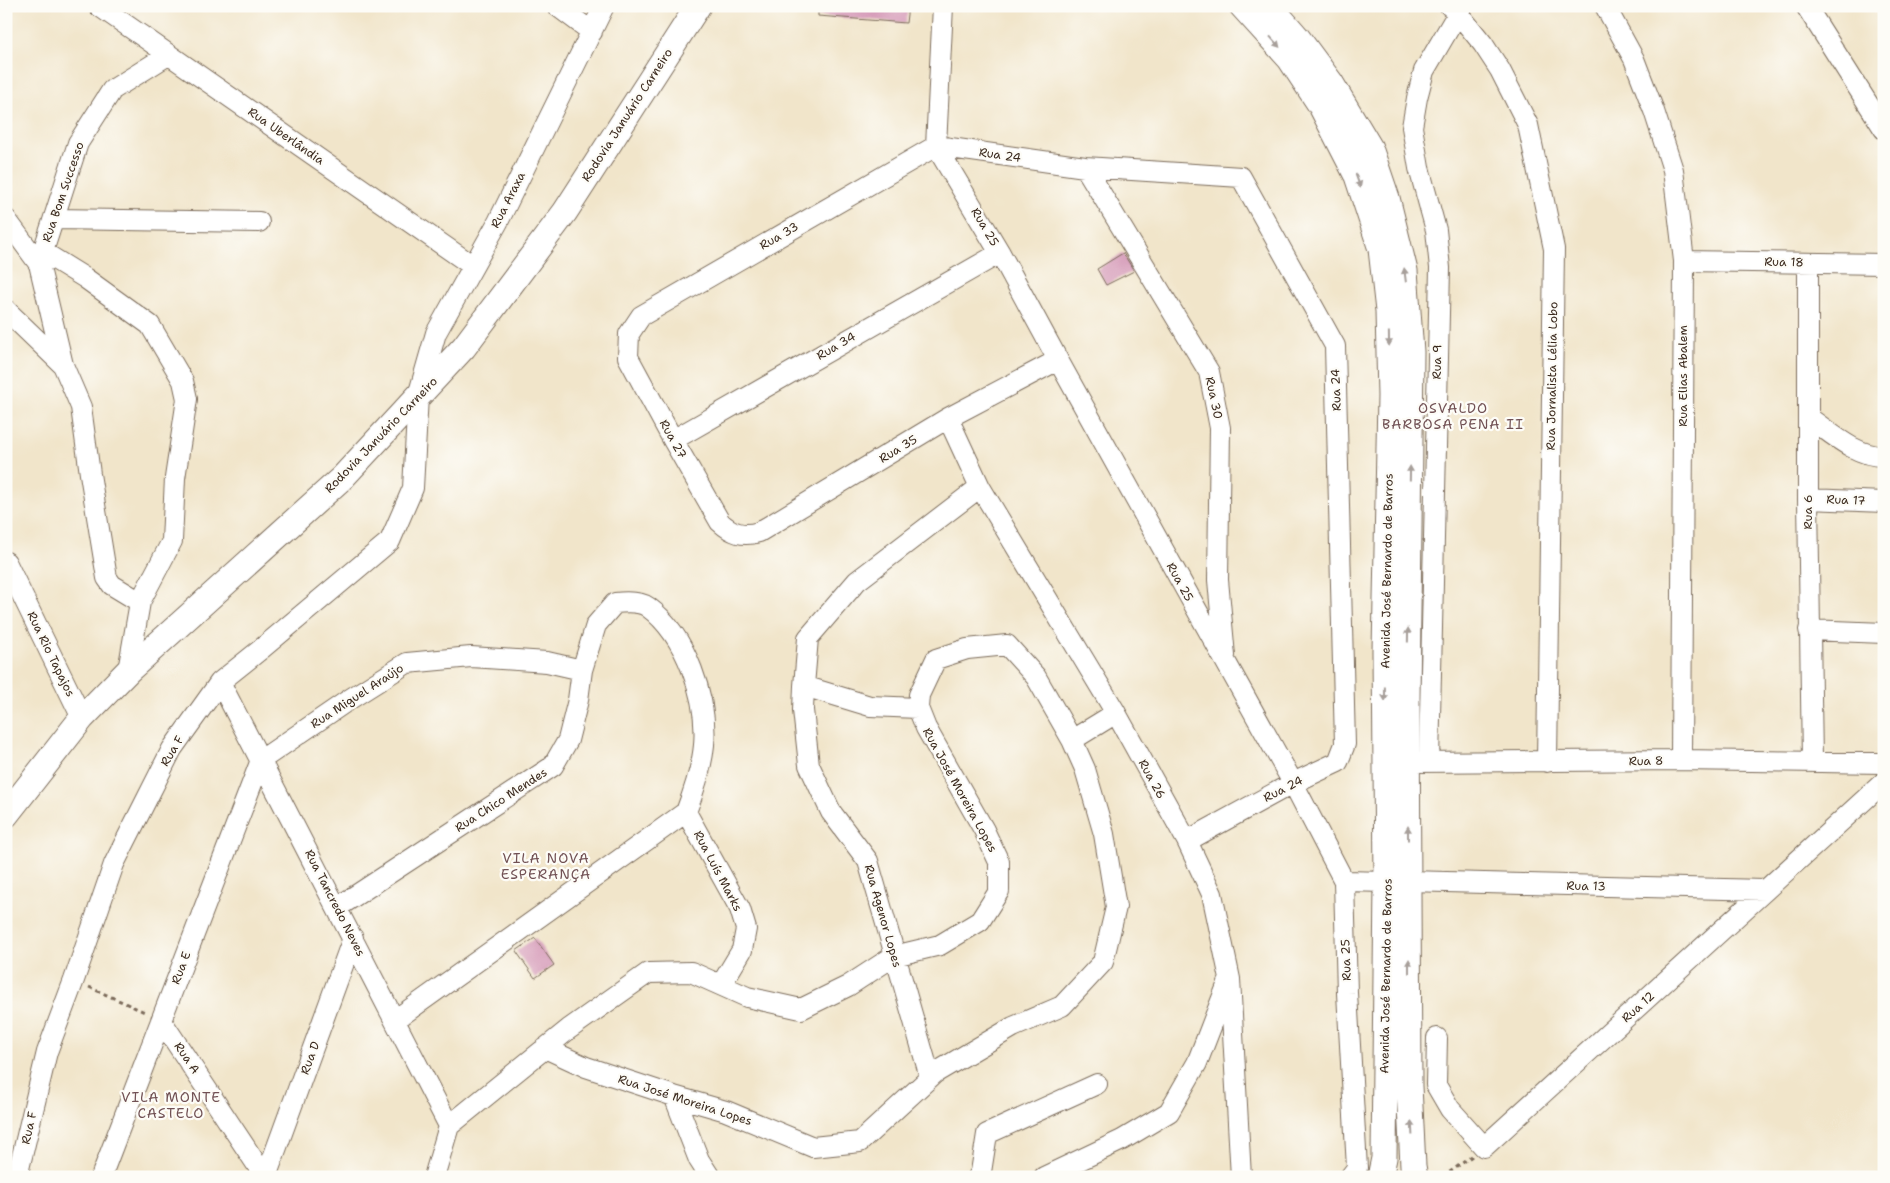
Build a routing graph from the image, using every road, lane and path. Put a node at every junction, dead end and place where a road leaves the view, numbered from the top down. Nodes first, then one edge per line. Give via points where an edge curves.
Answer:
1 (99, 6) edge
2 (557, 6) edge
3 (604, 6) edge
4 (698, 6) edge
5 (943, 6) edge
6 (1242, 6) edge
7 (1270, 6) edge
8 (1605, 6) edge
9 (1806, 6) edge
10 (1457, 8) edge
11 (592, 32) junction
12 (168, 55) junction
13 (1884, 129) edge
14 (936, 146) junction
15 (1085, 166) junction
16 (54, 219) junction
17 (6, 220) edge
18 (259, 222) dead end
19 (1000, 253) junction
20 (41, 258) junction
21 (1684, 261) junction
22 (1808, 263) junction
23 (1884, 264) edge
24 (473, 266) junction
25 (6, 310) edge
26 (629, 334) joint
27 (1058, 360) junction
28 (63, 365) junction
29 (418, 396) junction
30 (1808, 417) junction
31 (948, 418) junction
32 (673, 440) junction
33 (1884, 456) edge
34 (980, 486) junction
35 (1808, 498) junction
36 (1884, 502) edge
37 (739, 534) joint
38 (6, 562) edge
39 (140, 602) junction
40 (1809, 630) junction
41 (1884, 633) edge
42 (1225, 663) junction
43 (582, 670) junction
44 (128, 671) junction
45 (220, 682) junction
46 (804, 686) junction
47 (918, 708) junction
48 (1116, 713) junction
49 (82, 718) junction
50 (1072, 740) junction
51 (261, 760) junction
52 (1681, 760) junction
53 (1812, 761) junction
54 (1418, 762) junction
55 (1547, 762) junction
56 (1884, 763) edge
57 (1884, 782) edge
58 (1294, 783) junction
59 (686, 812) junction
60 (6, 815) edge
61 (1187, 841) junction
62 (1344, 881) junction
63 (1398, 882) junction
64 (1764, 890) junction
65 (338, 908) junction
66 (353, 938) junction
67 (894, 956) junction
68 (1230, 979) junction
69 (74, 980) junction
70 (721, 985) junction
71 (161, 1020) junction
72 (395, 1020) junction
73 (1437, 1038) dead end
74 (545, 1048) junction
75 (930, 1077) junction
76 (1097, 1084) dead end
77 (674, 1096) junction
78 (449, 1126) junction
79 (1484, 1147) junction
80 (982, 1175) edge
81 (17, 1177) edge
82 (101, 1177) edge
83 (266, 1177) edge
84 (434, 1177) edge
85 (710, 1177) edge
86 (1044, 1177) edge
87 (1241, 1177) edge
88 (1350, 1177) edge
89 (1380, 1177) edge
90 (1415, 1177) edge
91 (1443, 1177) edge

1 - 12 street, Rua Uberlândia
2 - 11 street
3 - 11 street, Rua Araxa
4 - 29 main road, Rodovia Januário Carneiro via 565,212 464,348
5 - 14 street
6 -> 63 main road, Avenida José Bernardo de Barros via 1290,59 1321,106 1357,176 1381,249 1388,311 1390,396 1385,651
54 -> 7 main road, Avenida José Bernardo de Barros via 1411,352 1405,272 1387,198 1370,148 1332,83
8 - 21 street, Rua Elias Abalem via 1634,59 1673,170
9 - 13 street
10 - 54 street, Rua 9 via 1424,70 1412,127 1436,230 1440,268
10 - 55 street, Rua Jornalista Lélia Lobo via 1500,70 1528,124 1554,249
11 - 24 street, Rua Araxa
12 - 16 street, Rua Bom Successo via 112,90 78,143
12 - 24 street, Rua Uberlândia
14 - 15 street, Rua 24
14 - 19 street, Rua 25
14 - 26 street, Rua 33 via 641,316
15 - 42 street, Rua 30 via 1209,372 1220,428 1218,580
15 - 58 street, Rua 24 via 1241,177 1335,346 1345,744 1338,762
16 - 18 street
16 - 20 street, Rua Bom Successo
17 - 20 street
19 - 27 street, Rua 25
19 - 32 street, Rua 34
20 - 28 street
20 - 39 street via 85,278 150,325 183,381 187,399 175,478 172,541
21 - 22 street, Rua 18
21 - 52 street, Rua Elias Abalem
22 - 23 street, Rua 18
22 - 30 street, Rua 6
24 - 29 street, Rua Araxa via 436,334
25 - 28 street
26 - 32 street, Rua 27 via 628,356
27 - 31 street, Rua 35
27 - 42 street, Rua 25
28 - 39 street via 81,407 107,578 112,585
29 - 44 main road, Rodovia Januário Carneiro via 343,477
29 - 45 street, Rua F via 412,488 390,541
30 - 33 street via 1864,454
30 - 35 street, Rua 6
31 - 34 street, Rua 26
31 - 37 street, Rua 35 via 759,532
32 - 37 street, Rua 27 via 720,522
34 - 46 street, Rua Agenor Lopes via 857,581 808,638
34 - 48 street, Rua 26
35 - 36 street, Rua 17
35 - 40 street, Rua 6
38 - 49 street, Rua Rio Tapajos
39 - 44 street
40 - 41 street
40 - 53 street, Rua 6
42 - 58 street, Rua 25
43 - 51 street, Rua Miguel Araújo via 547,662 471,657 407,663
43 - 59 street, Rua Chico Mendes via 596,625 615,603 647,606 669,628 689,661 704,708 704,745 696,786
43 - 65 street, Rua Chico Mendes via 568,740 553,766
44 - 49 main road, Rodovia Januário Carneiro
45 - 51 street, Rua Tancredo Neves
45 - 69 street, Rua F via 172,749 114,864
46 - 47 street via 870,706
46 - 67 street, Rua Agenor Lopes via 808,765 831,812 868,861
47 - 50 street, Rua José Moreira Lopes via 919,695 936,659 967,649 1007,646 1036,677
47 - 67 street, Rua José Moreira Lopes via 999,862 999,891 980,921 940,945
48 - 50 street
48 - 61 street, Rua 26
49 - 60 main road, Rodovia Januário Carneiro
50 - 75 street, Rua José Moreira Lopes via 1085,769 1104,834 1116,907 1103,962 1062,1006 1013,1028
51 - 65 street, Rua Tancredo Neves
51 - 71 street, Rua E
52 - 53 street, Rua 8
52 - 55 street, Rua 8
53 - 56 street, Rua 8
54 - 55 street, Rua 8
63 -> 54 main road, Avenida José Bernardo de Barros
57 - 64 street, Rua 12
58 - 61 street, Rua 24
58 - 62 street, Rua 25
59 - 70 street, Rua Luís Marks via 740,910 746,929 742,950
59 - 72 street
61 - 68 street, Rua 26 via 1212,894
62 - 63 street, Rua 13
62 - 88 street, Rua 25 via 1357,1168
63 - 64 street, Rua 13
63 - 89 main road, Avenida José Bernardo de Barros via 1384,1158
90 -> 63 main road, Avenida José Bernardo de Barros
64 - 79 street, Rua 12
65 - 66 street, Rua Tancredo Neves
66 - 72 street, Rua Tancredo Neves
66 - 83 street, Rua D
67 - 70 street, Rua José Moreira Lopes via 848,986 801,1009 747,997
67 - 75 street, Rua Agenor Lopes
68 - 86 street via 1197,1063 1169,1112 1122,1140
68 - 87 street, Rua 26
69 - 71 path
69 - 81 street, Rua F via 47,1052
70 - 74 street, Rua José Moreira Lopes via 691,972 648,973
71 - 82 street, Rua E
71 - 83 street, Rua A
72 - 78 street, Rua Tancredo Neves
73 - 79 street via 1436,1085 1450,1109
74 - 77 street, Rua José Moreira Lopes via 586,1067
74 - 78 street, Rua José Moreira Lopes
75 - 77 street, Rua José Moreira Lopes via 860,1142 813,1147 726,1111
76 - 80 street via 987,1134
77 - 85 street via 699,1160
78 - 84 street
79 - 91 path

